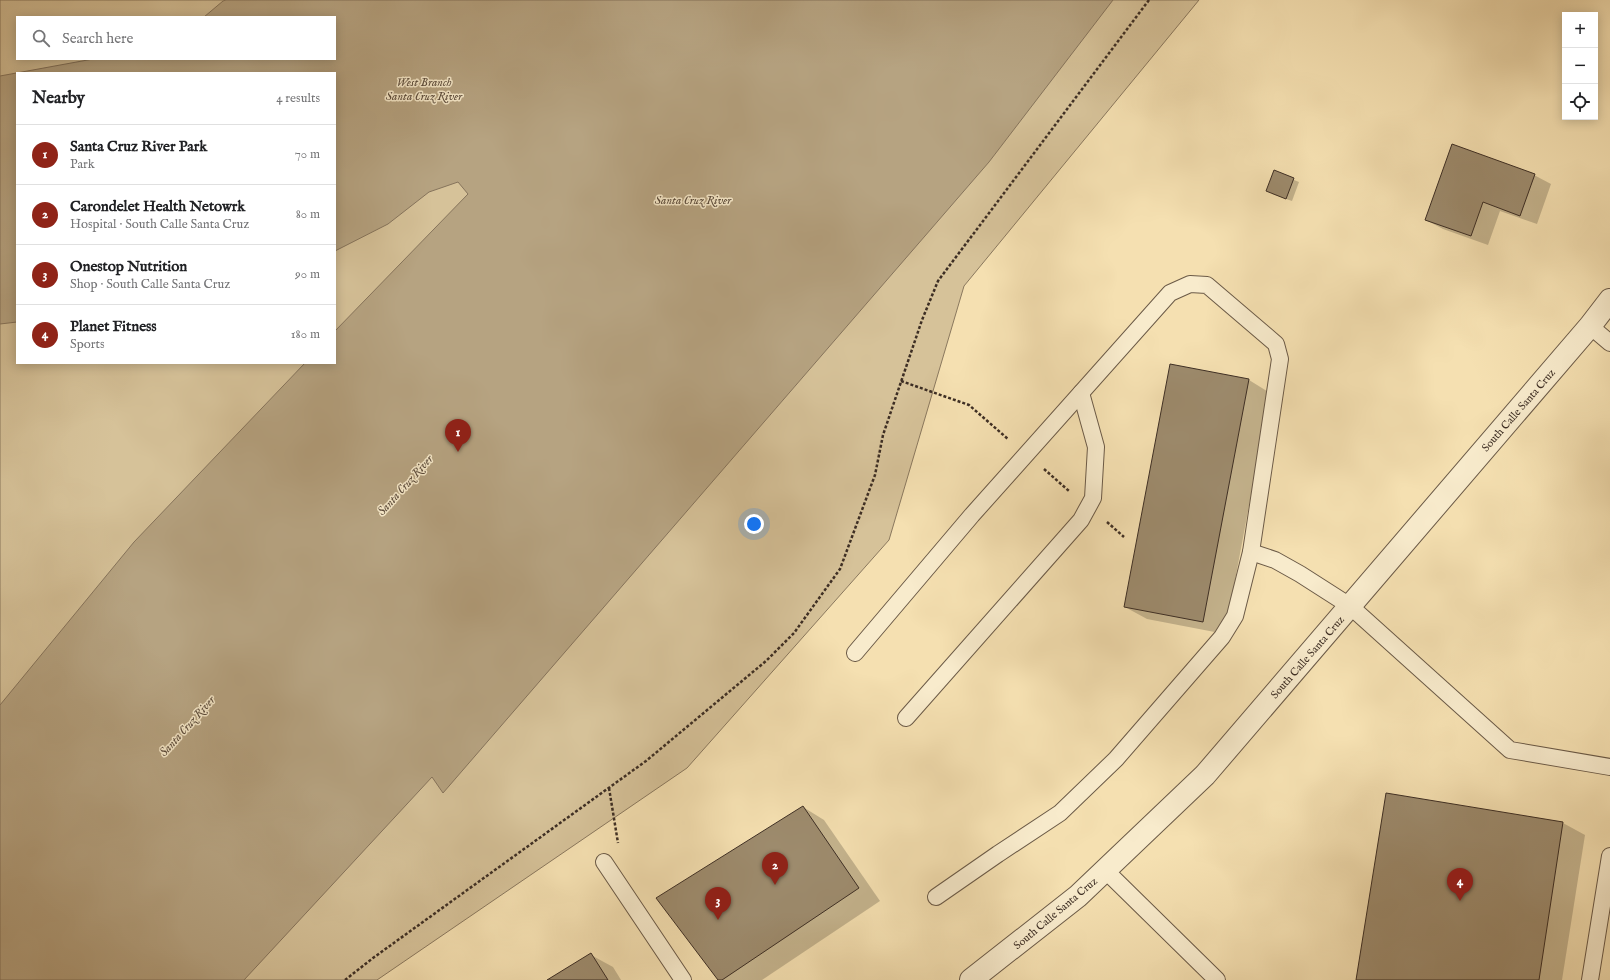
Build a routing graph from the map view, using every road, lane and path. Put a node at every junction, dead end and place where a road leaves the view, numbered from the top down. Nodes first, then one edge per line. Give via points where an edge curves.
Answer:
1 (1149, 0) edge
2 (1610, 300) edge
3 (1590, 326) junction
4 (1610, 343) edge
5 (1081, 393) junction
6 (1251, 552) junction
7 (1350, 606) junction
8 (855, 654) dead end
9 (906, 718) dead end
10 (1610, 766) edge
11 (609, 788) junction
12 (619, 844) dead end
13 (1610, 856) edge
14 (604, 862) dead end
15 (1105, 870) junction
16 (936, 897) dead end
17 (345, 980) edge
18 (683, 980) edge
19 (971, 980) edge
20 (1217, 980) edge
21 (1590, 980) edge

1 - 11 path via 938,281 883,435 876,475 840,569 794,633 766,660 646,761
2 - 3 street, South Calle Santa Cruz
3 - 4 lane
3 - 7 street, South Calle Santa Cruz
5 - 6 lane via 1170,293 1190,284 1207,285 1276,344 1280,359
5 - 8 lane via 972,515
5 - 9 lane via 1096,447 1093,498 1081,520
6 - 7 lane via 1275,560
6 - 16 lane via 1235,616 1222,637 1116,759 1060,813
7 - 10 lane via 1510,750
7 - 15 street, South Calle Santa Cruz via 1205,775
11 - 12 path
11 - 17 path
13 - 21 lane
14 - 18 lane
15 - 19 street, South Calle Santa Cruz via 1078,896
15 - 20 lane

